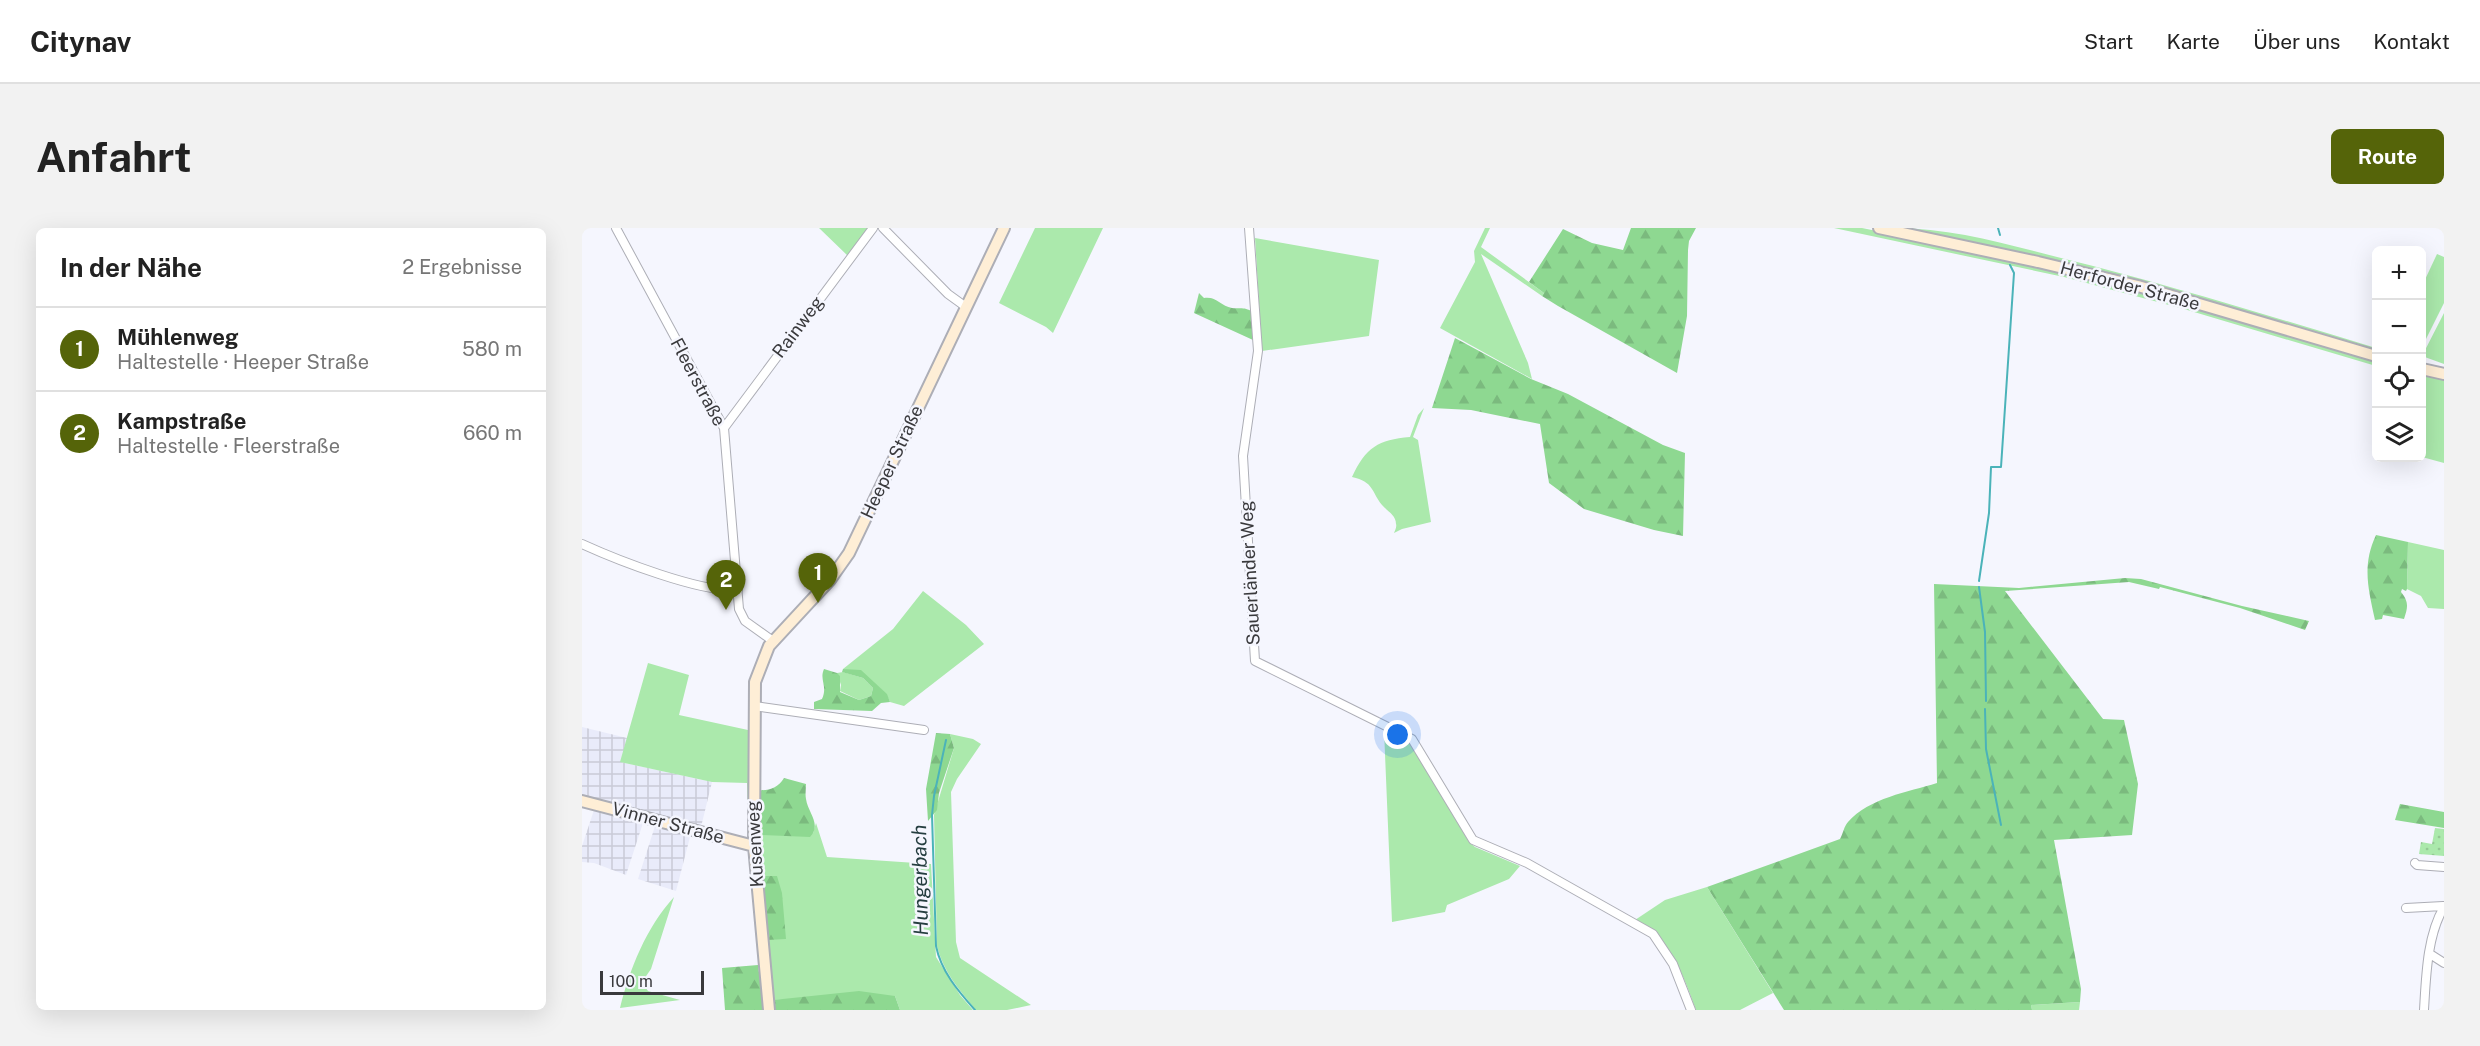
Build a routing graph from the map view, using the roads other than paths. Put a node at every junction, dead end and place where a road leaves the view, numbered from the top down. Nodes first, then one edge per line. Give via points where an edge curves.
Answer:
1 (616, 228) edge
2 (873, 228) edge
3 (883, 228) edge
4 (1004, 228) edge
5 (1249, 228) edge
6 (1880, 228) edge
7 (966, 307) junction
8 (2372, 355) edge
9 (2426, 370) edge
10 (2444, 374) edge
11 (724, 428) junction
12 (582, 544) edge
13 (738, 590) junction
14 (773, 641) junction
15 (755, 678) joint
16 (754, 706) junction
17 (924, 730) dead end
18 (582, 801) edge
19 (753, 846) junction
20 (2415, 863) dead end
21 (2444, 867) edge
22 (2444, 907) edge
23 (2406, 908) dead end
24 (2430, 954) junction
25 (2444, 963) edge
26 (769, 1010) edge
27 (1691, 1010) edge
28 (2424, 1010) edge

1 - 11 street, Fleerstraße
2 - 11 street, Rainweg
3 - 7 street
4 - 7 street, Heeper Straße
5 - 27 street, Sauerländer Weg via 1258,351 1243,456 1255,661 1412,739 1473,840 1527,863 1653,934 1673,964
6 - 8 street, Herforder Straße via 2138,286
7 - 14 street, Heeper Straße via 849,553 831,580
9 - 10 street
11 - 13 street, Fleerstraße
12 - 13 street via 704,586
13 - 14 street, Fleerstraße via 742,617
14 - 15 street, Heeper Straße
15 - 16 street, Kusenweg
16 - 17 street
16 - 19 street, Kusenweg
18 - 19 street, Vinner Straße
19 - 26 street, Kusenweg
20 - 21 street
22 - 23 street
22 - 24 street
24 - 25 street
24 - 28 street

